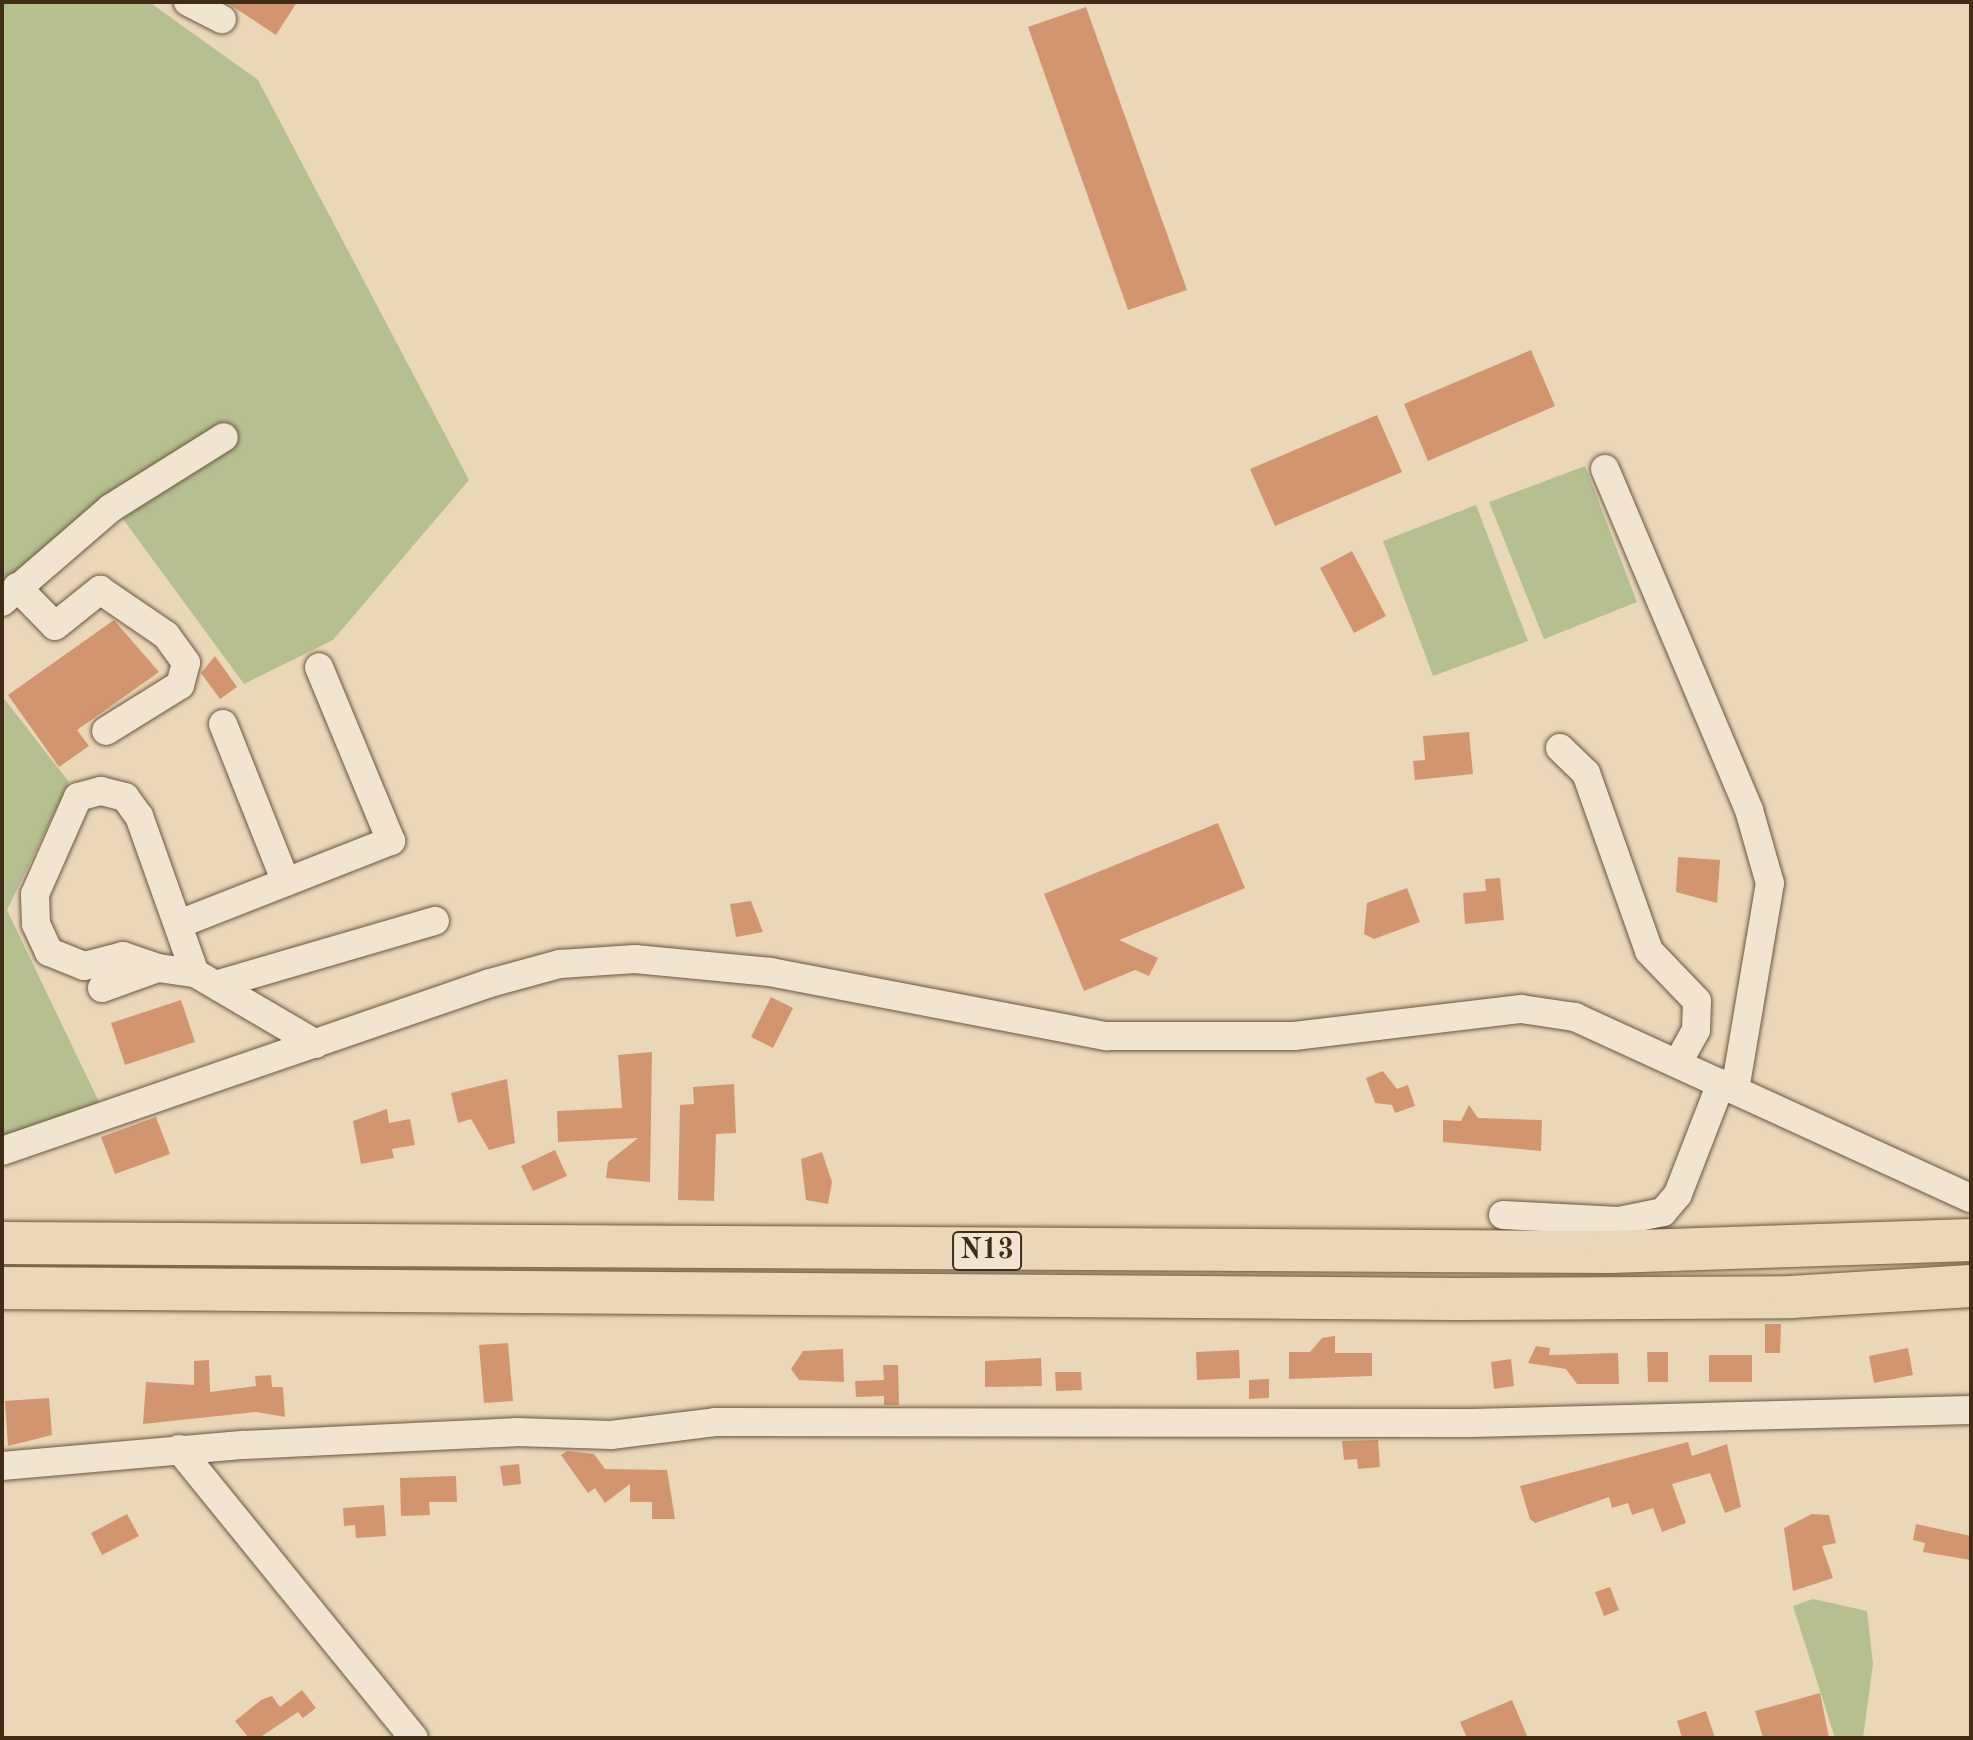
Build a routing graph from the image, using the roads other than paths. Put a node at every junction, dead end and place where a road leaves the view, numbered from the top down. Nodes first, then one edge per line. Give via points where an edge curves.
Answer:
1 (188, 2) edge
2 (222, 19) dead end
3 (224, 437) dead end
4 (1605, 469) dead end
5 (10, 595) edge
6 (319, 667) dead end
7 (223, 724) dead end
8 (106, 731) dead end
9 (1560, 748) dead end
10 (286, 882) junction
11 (435, 921) dead end
12 (179, 924) junction
13 (158, 968) junction
14 (207, 978) junction
15 (102, 988) dead end
16 (316, 1044) junction
17 (1678, 1062) junction
18 (1728, 1086) junction
19 (2, 1151) edge
20 (1971, 1198) edge
21 (1503, 1215) dead end
22 (1971, 1240) edge
23 (2, 1243) edge
24 (1971, 1286) edge
25 (2, 1288) edge
26 (1971, 1410) edge
27 (179, 1449) junction
28 (2, 1466) edge
29 (414, 1738) edge

1 - 2 street
3 - 5 street via 111,508
4 - 18 street via 1749,810 1770,883
5 - 8 street via 55,626 100,590 166,635 186,663 180,685
6 - 10 street via 391,841
7 - 10 street
9 - 17 street via 1586,773 1649,951 1697,1001 1696,1030
10 - 12 street
11 - 14 street
12 - 13 street via 159,860 125,797 101,791 78,797 35,894 36,924 49,952 84,966 123,956
12 - 14 street
13 - 14 street
13 - 15 street
14 - 16 street
16 - 17 street via 536,969 635,959 770,972 1107,1036 1294,1036 1521,1009 1575,1017
16 - 19 street
17 - 18 street
18 - 20 street
18 - 21 street via 1678,1194 1663,1212 1619,1221
22 - 23 highway, N13 via 1624,1252
24 - 25 highway, N13 via 1791,1297 1473,1299
26 - 27 street via 1472,1423 744,1421 611,1435 516,1432
27 - 28 street
27 - 29 street

